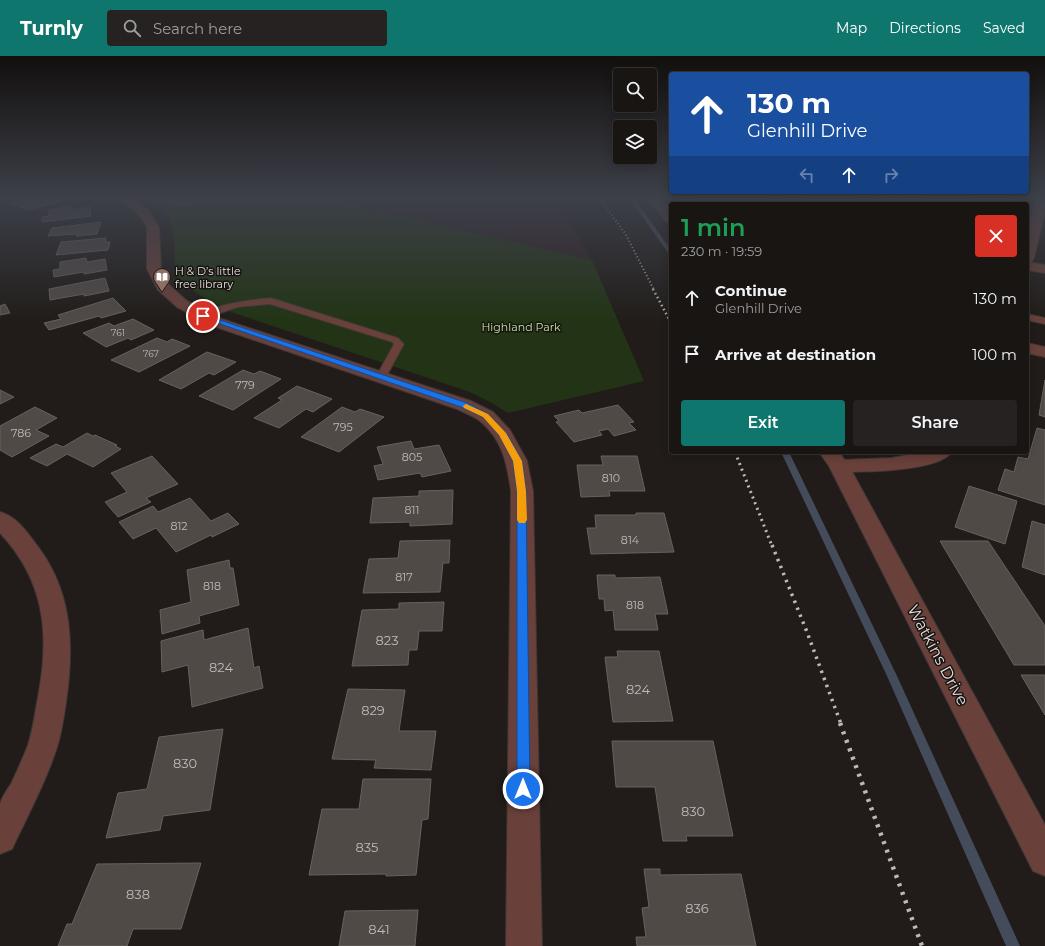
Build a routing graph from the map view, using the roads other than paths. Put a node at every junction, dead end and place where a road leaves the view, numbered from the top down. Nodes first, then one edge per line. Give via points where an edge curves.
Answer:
1 (153, 240) edge
2 (1029, 266) edge
3 (1045, 269) edge
4 (203, 316) junction
5 (1029, 317) edge
6 (1045, 321) edge
7 (1029, 348) edge
8 (1045, 352) edge
9 (382, 377) junction
10 (938, 454) edge
11 (834, 459) edge
12 (0, 519) edge
13 (0, 838) edge
14 (1045, 859) edge
15 (524, 946) edge

1 - 4 street via 154,269 163,287 182,304
2 - 3 street
4 - 9 street
4 - 9 lane via 219,310 271,301 395,340 399,344
5 - 6 lane
7 - 8 street
9 - 15 street via 464,405 486,416 503,434 517,461 522,491
10 - 11 street via 889,465
11 - 14 street, Watkins Drive
12 - 13 street via 15,533 41,569 50,589 56,615 58,650 54,691 43,742 28,782

